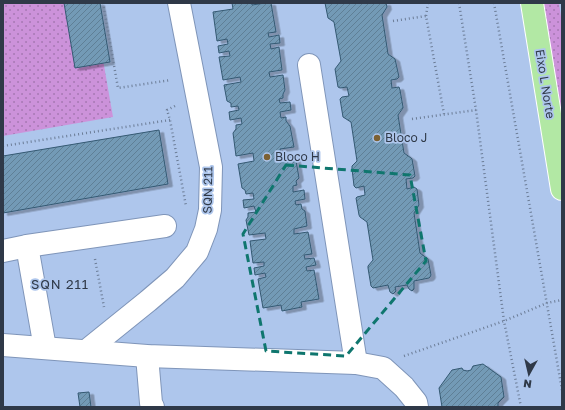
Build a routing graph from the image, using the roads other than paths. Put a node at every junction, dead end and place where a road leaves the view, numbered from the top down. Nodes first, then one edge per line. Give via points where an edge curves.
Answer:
1 (179, 3) edge
2 (532, 3) edge
3 (309, 65) dead end
4 (562, 189) edge
5 (165, 226) dead end
6 (27, 246) junction
7 (3, 251) edge
8 (3, 345) edge
9 (45, 348) junction
10 (86, 351) junction
11 (147, 356) junction
12 (356, 363) junction
13 (153, 407) edge
14 (417, 407) edge

1 - 10 street, SQN 211 via 211,168 210,210 206,228 197,252 174,278
2 - 4 main road, Eixo L Norte
3 - 12 street
5 - 6 street
6 - 7 street
6 - 9 street
8 - 9 street
9 - 10 street
10 - 11 street
11 - 12 street
11 - 13 street
12 - 14 street via 383,368 404,387

